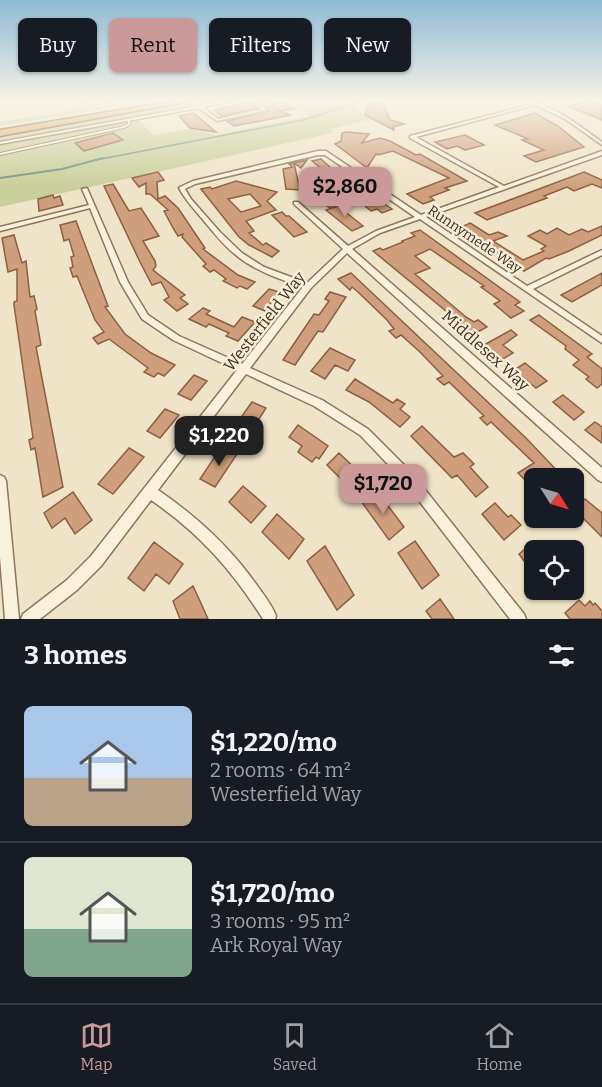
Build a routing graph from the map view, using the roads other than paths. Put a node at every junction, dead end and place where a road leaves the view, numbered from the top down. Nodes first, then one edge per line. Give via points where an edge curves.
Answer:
1 (18, 130) edge
2 (74, 130) edge
3 (110, 130) edge
4 (439, 130) edge
5 (583, 130) edge
6 (0, 133) edge
7 (0, 143) edge
8 (602, 144) edge
9 (602, 153) edge
10 (0, 154) edge
11 (504, 188) junction
12 (85, 189) dead end
13 (296, 203) dead end
14 (92, 206) junction
15 (421, 216) junction
16 (0, 229) edge
17 (348, 249) junction
18 (602, 252) edge
19 (594, 256) junction
20 (602, 261) edge
21 (308, 286) junction
22 (527, 289) junction
23 (602, 340) edge
24 (244, 369) junction
25 (602, 476) edge
26 (0, 481) edge
27 (151, 493) junction
28 (268, 616) dead end
29 (12, 619) edge
30 (28, 619) edge
31 (519, 619) edge

1 - 6 highway
2 - 7 street
3 - 10 lane
4 - 11 street via 412,137
5 - 8 street
9 - 11 street, Westerfield Way
11 - 15 street, Westerfield Way
12 - 14 street
13 - 17 street, Middlesex Way
14 - 16 street
14 - 24 street via 124,282 146,317 177,338
15 - 17 street, Westerfield Way via 378,232
15 - 21 street, Runnymede Way via 324,153 182,188 236,255
15 - 22 street, Runnymede Way
17 - 21 street, Westerfield Way
17 - 25 street, Middlesex Way
18 - 19 street
19 - 20 street
19 - 22 street
21 - 24 street, Westerfield Way
22 - 23 street, Runnymede Way
24 - 27 street, Westerfield Way
24 - 31 street via 318,404 364,432 407,476
26 - 29 street
27 - 28 street via 184,514 226,555 250,584
27 - 30 street, Westerfield Way via 84,575

